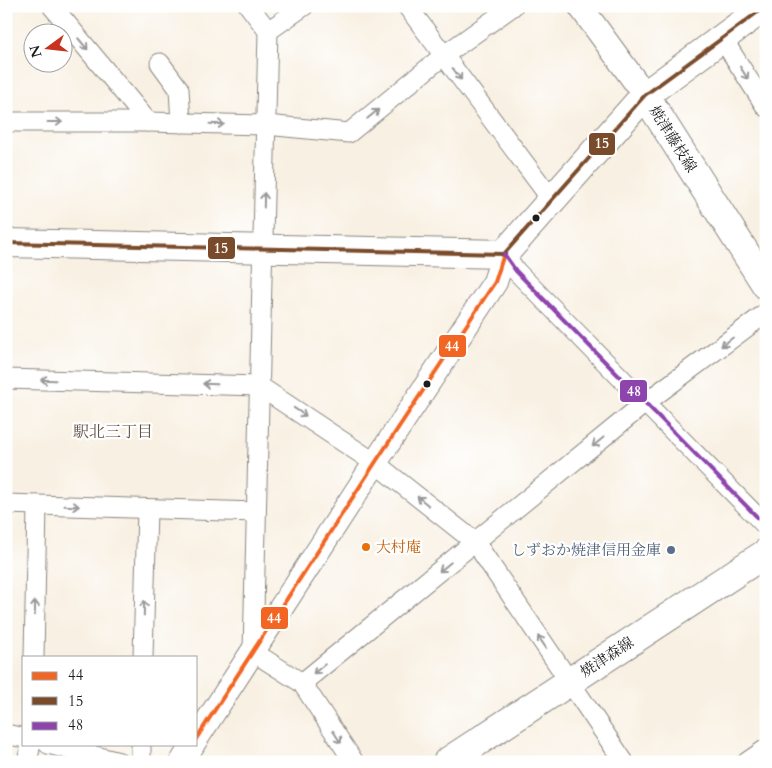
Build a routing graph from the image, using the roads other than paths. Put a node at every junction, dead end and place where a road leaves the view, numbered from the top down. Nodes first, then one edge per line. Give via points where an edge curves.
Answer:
1 (52, 6) edge
2 (249, 6) edge
3 (304, 6) edge
4 (407, 6) edge
5 (513, 6) edge
6 (580, 6) edge
7 (766, 6) edge
8 (268, 31) junction
9 (722, 38) junction
10 (443, 56) junction
11 (160, 63) dead end
12 (645, 95) junction
13 (766, 107) edge
14 (6, 122) edge
15 (148, 122) junction
16 (181, 123) junction
17 (266, 125) junction
18 (552, 200) junction
19 (6, 243) edge
20 (262, 249) junction
21 (504, 254) junction
22 (766, 285) edge
23 (766, 313) edge
24 (6, 379) edge
25 (259, 386) junction
26 (645, 403) junction
27 (376, 463) junction
28 (6, 504) edge
29 (37, 505) junction
30 (147, 509) junction
31 (256, 512) junction
32 (766, 526) edge
33 (475, 542) junction
34 (766, 553) edge
35 (253, 652) junction
36 (34, 656) edge
37 (143, 656) edge
38 (569, 682) junction
39 (302, 683) junction
40 (6, 734) edge
41 (198, 736) edge
42 (22, 738) edge
43 (31, 746) edge
44 (56, 746) edge
45 (141, 746) edge
46 (192, 746) edge
47 (766, 749) edge
48 (27, 762) edge
49 (119, 762) edge
50 (140, 762) edge
51 (182, 762) edge
52 (354, 762) edge
53 (447, 762) edge
54 (624, 762) edge
55 (746, 762) edge

1 -> 15 street
2 - 8 street
3 - 8 street
4 - 10 street
5 - 10 street
6 - 12 street
7 - 9 main road, 焼津藤枝線
8 - 17 street
9 - 12 main road, 焼津藤枝線
9 -> 13 street
17 -> 10 street via 349,133
10 -> 18 street
11 - 16 street via 179,89
12 - 18 main road
12 - 22 main road, 焼津藤枝線
14 -> 15 street
15 - 16 street
16 -> 17 street
20 -> 17 street
18 - 21 main road
19 - 20 main road
20 - 21 main road
20 - 25 street
21 - 26 street via 516,271
21 - 27 street via 495,282
23 -> 26 street
25 -> 24 street
25 -> 27 street
25 - 31 street
26 - 32 street
26 -> 33 street
33 -> 27 street
27 - 35 street
28 - 29 street
29 -> 30 street
36 -> 29 street
30 - 31 street
37 -> 30 street
31 - 35 street
38 -> 33 street
33 -> 39 street
34 - 38 main road, 焼津森線
35 - 39 street
35 - 41 street
38 - 53 main road, 焼津森線
38 - 54 street
39 -> 52 street
40 - 42 street
43 - 48 street
44 - 49 street
45 - 50 street
46 - 51 street
47 - 55 street

